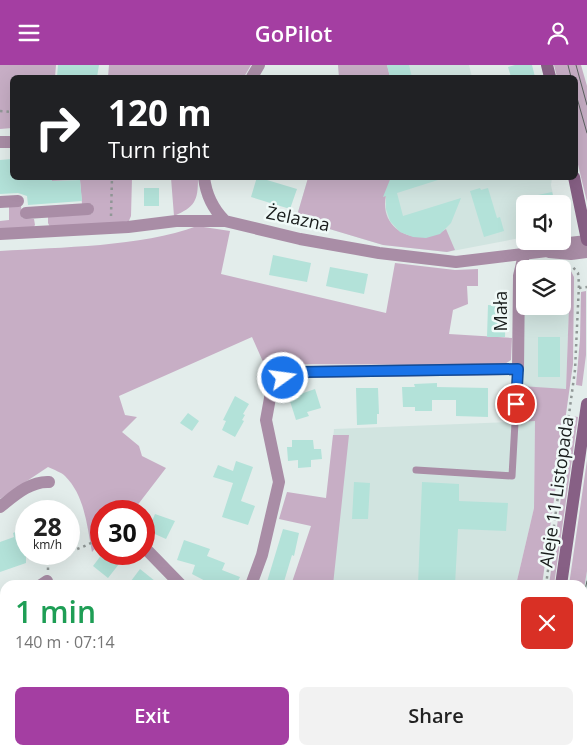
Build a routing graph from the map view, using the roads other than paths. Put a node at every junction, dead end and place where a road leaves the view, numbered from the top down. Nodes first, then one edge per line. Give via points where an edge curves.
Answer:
1 (204, 180) edge
2 (575, 180) edge
3 (18, 201) dead end
4 (0, 203) edge
5 (88, 209) dead end
6 (41, 212) junction
7 (26, 213) dead end
8 (225, 221) junction
9 (40, 231) junction
10 (0, 234) edge
11 (587, 240) edge
12 (547, 251) junction
13 (587, 251) edge
14 (524, 255) junction
15 (518, 369) junction
16 (587, 404) edge
17 (416, 470) dead end
18 (49, 482) dead end
19 (0, 507) edge
20 (155, 558) edge
21 (176, 580) edge
22 (253, 580) edge
23 (562, 580) edge

1 - 8 street via 212,206
2 - 11 main road
3 - 4 street
5 - 6 street
6 - 7 street
6 - 9 street
8 - 9 street, Żelazna via 176,221
8 - 14 street, Żelazna via 300,239 436,260 456,262
9 - 10 street, Żelazna
11 - 12 street, Żelazna
12 - 13 street, Żelazna via 571,254
12 - 14 street, Żelazna
14 - 15 street, Mała via 519,276
15 - 17 lane via 512,476
15 - 22 street via 302,372 283,378 270,398 266,420 279,482
16 - 23 main road, Aleje 11 Listopada
18 - 19 street via 39,481
20 - 21 street

